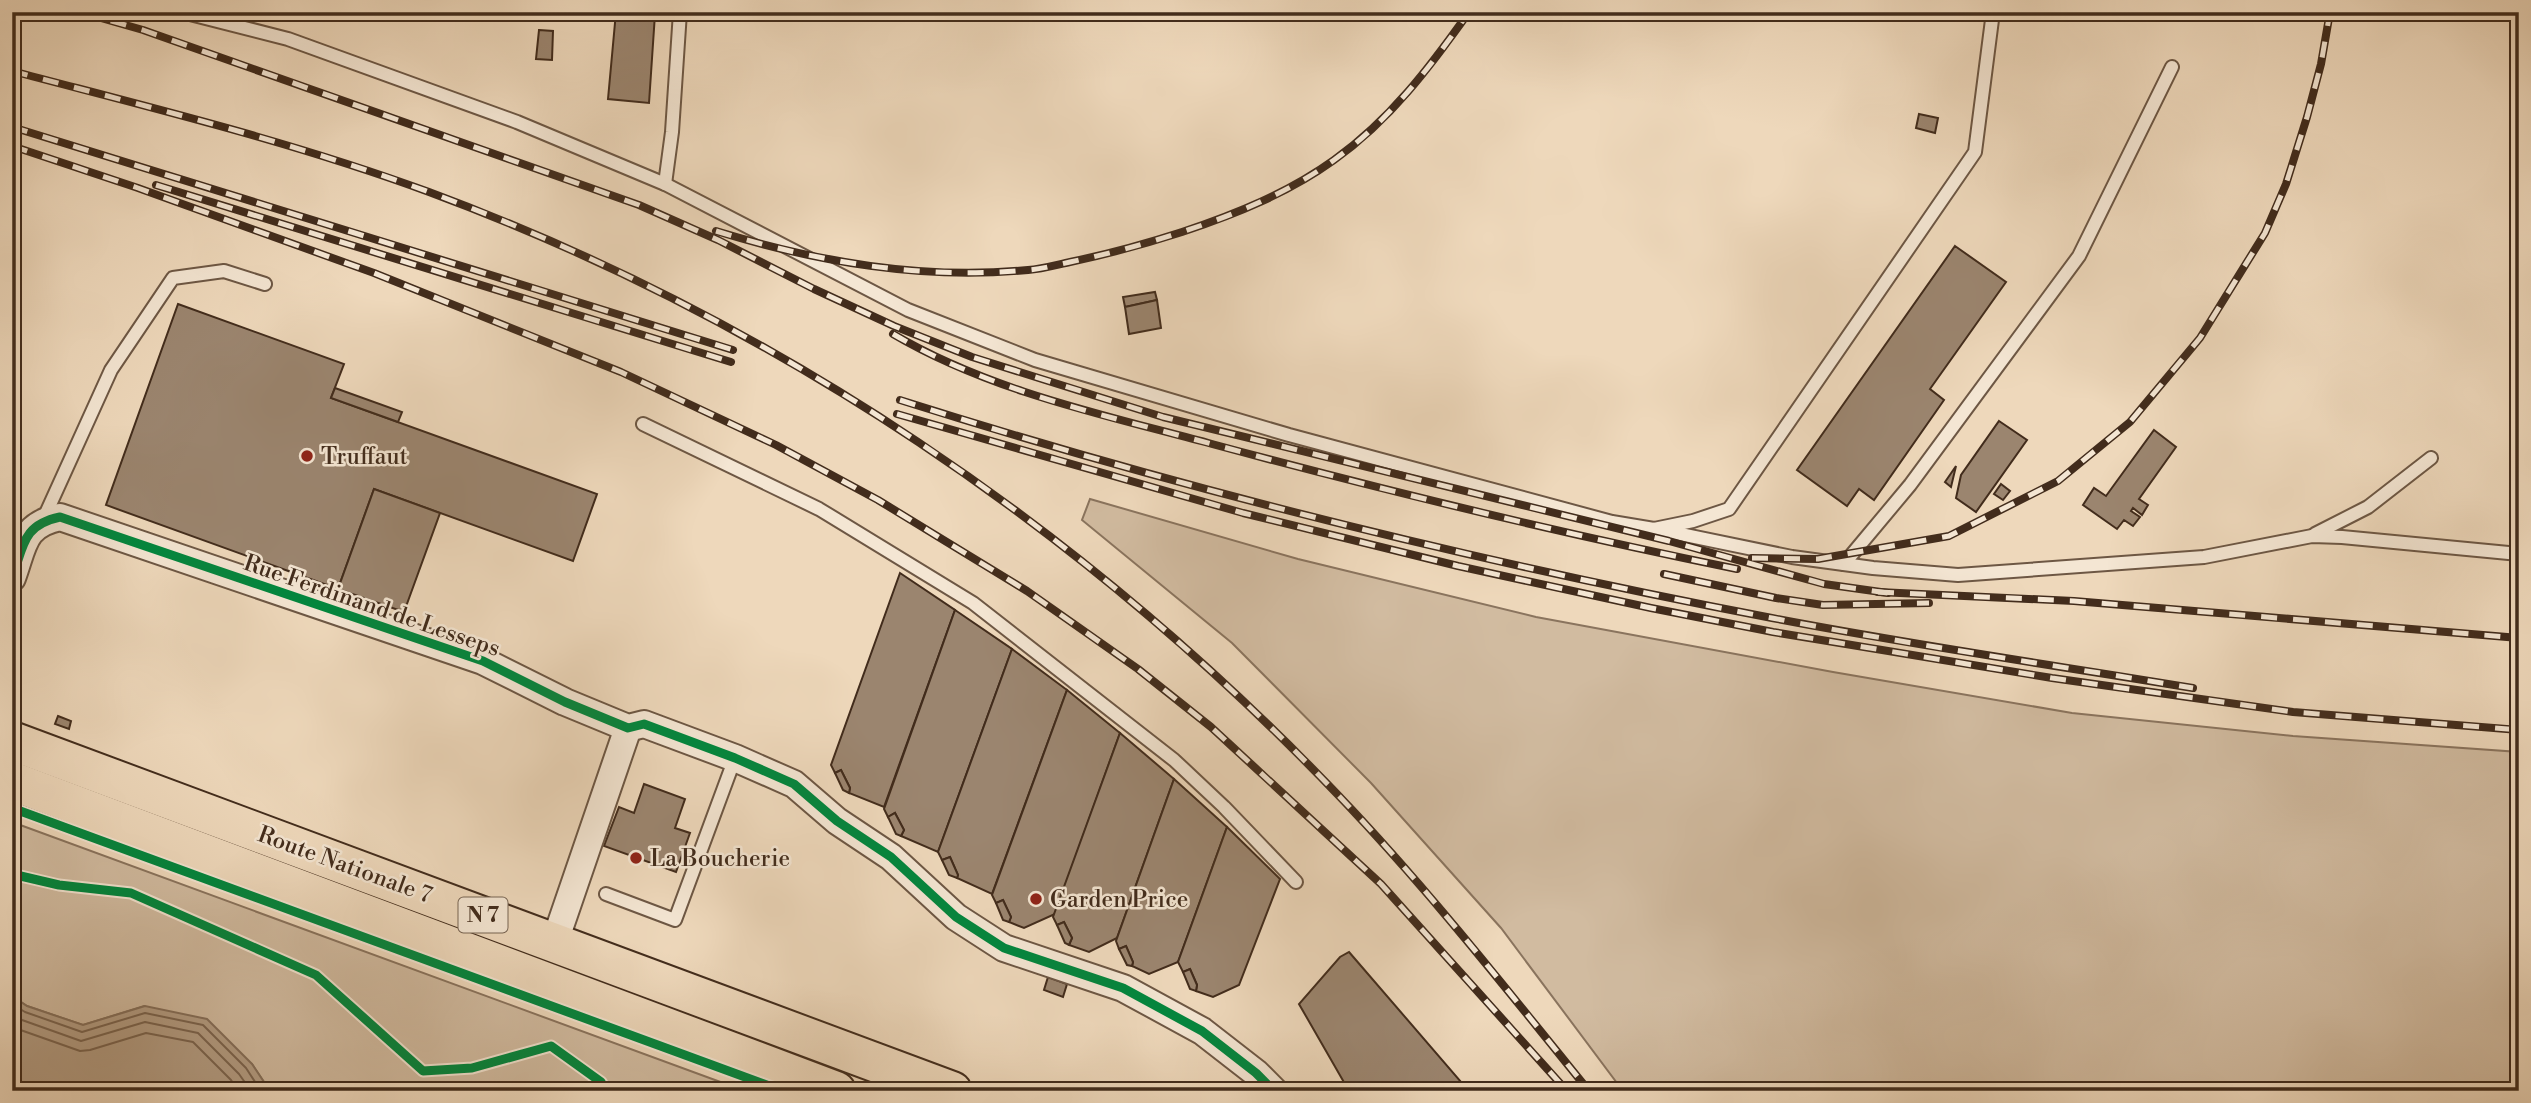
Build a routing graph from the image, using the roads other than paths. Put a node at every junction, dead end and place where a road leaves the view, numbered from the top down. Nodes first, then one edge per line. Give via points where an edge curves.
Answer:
1 (182, 12) edge
2 (680, 12) edge
3 (1993, 12) edge
4 (2172, 67) dead end
5 (665, 184) junction
6 (265, 284) dead end
7 (643, 424) dead end
8 (2431, 458) dead end
9 (43, 520) junction
10 (1654, 528) junction
11 (2312, 536) junction
12 (2519, 554) edge
13 (1844, 564) junction
14 (12, 578) edge
15 (628, 728) junction
16 (12, 741) edge
17 (735, 758) junction
18 (12, 781) edge
19 (1296, 882) dead end
20 (606, 894) dead end
21 (555, 942) junction
22 (836, 1091) edge
23 (952, 1091) edge
24 (1274, 1091) edge

1 - 5 lane via 288,39 517,122
2 - 5 lane
3 - 10 lane via 1975,152 1729,509
4 - 13 lane via 2079,256 1910,485
5 - 10 lane via 908,310 1035,360 1289,435 1612,522
6 - 9 lane via 224,271 173,278 111,370
7 - 19 lane via 819,509 973,603 1174,760
8 - 11 lane via 2368,507
9 - 14 street via 29,532
9 - 15 street, Rue Ferdinand de Lesseps via 60,517 482,661
10 - 13 lane
11 - 12 lane
11 - 13 lane via 2204,557 1958,575
15 - 17 street, Rue Ferdinand de Lesseps via 644,724
15 - 21 street
16 - 21 main road, Route Nationale 7 / N 7
17 - 20 lane via 675,920
17 - 24 street, Rue Ferdinand de Lesseps via 794,784 837,821 891,857 956,917 1004,948 1123,988 1202,1031
18 - 22 main road, Route Nationale 7 / N 7
21 - 23 main road, Route Nationale 7 / N 7

